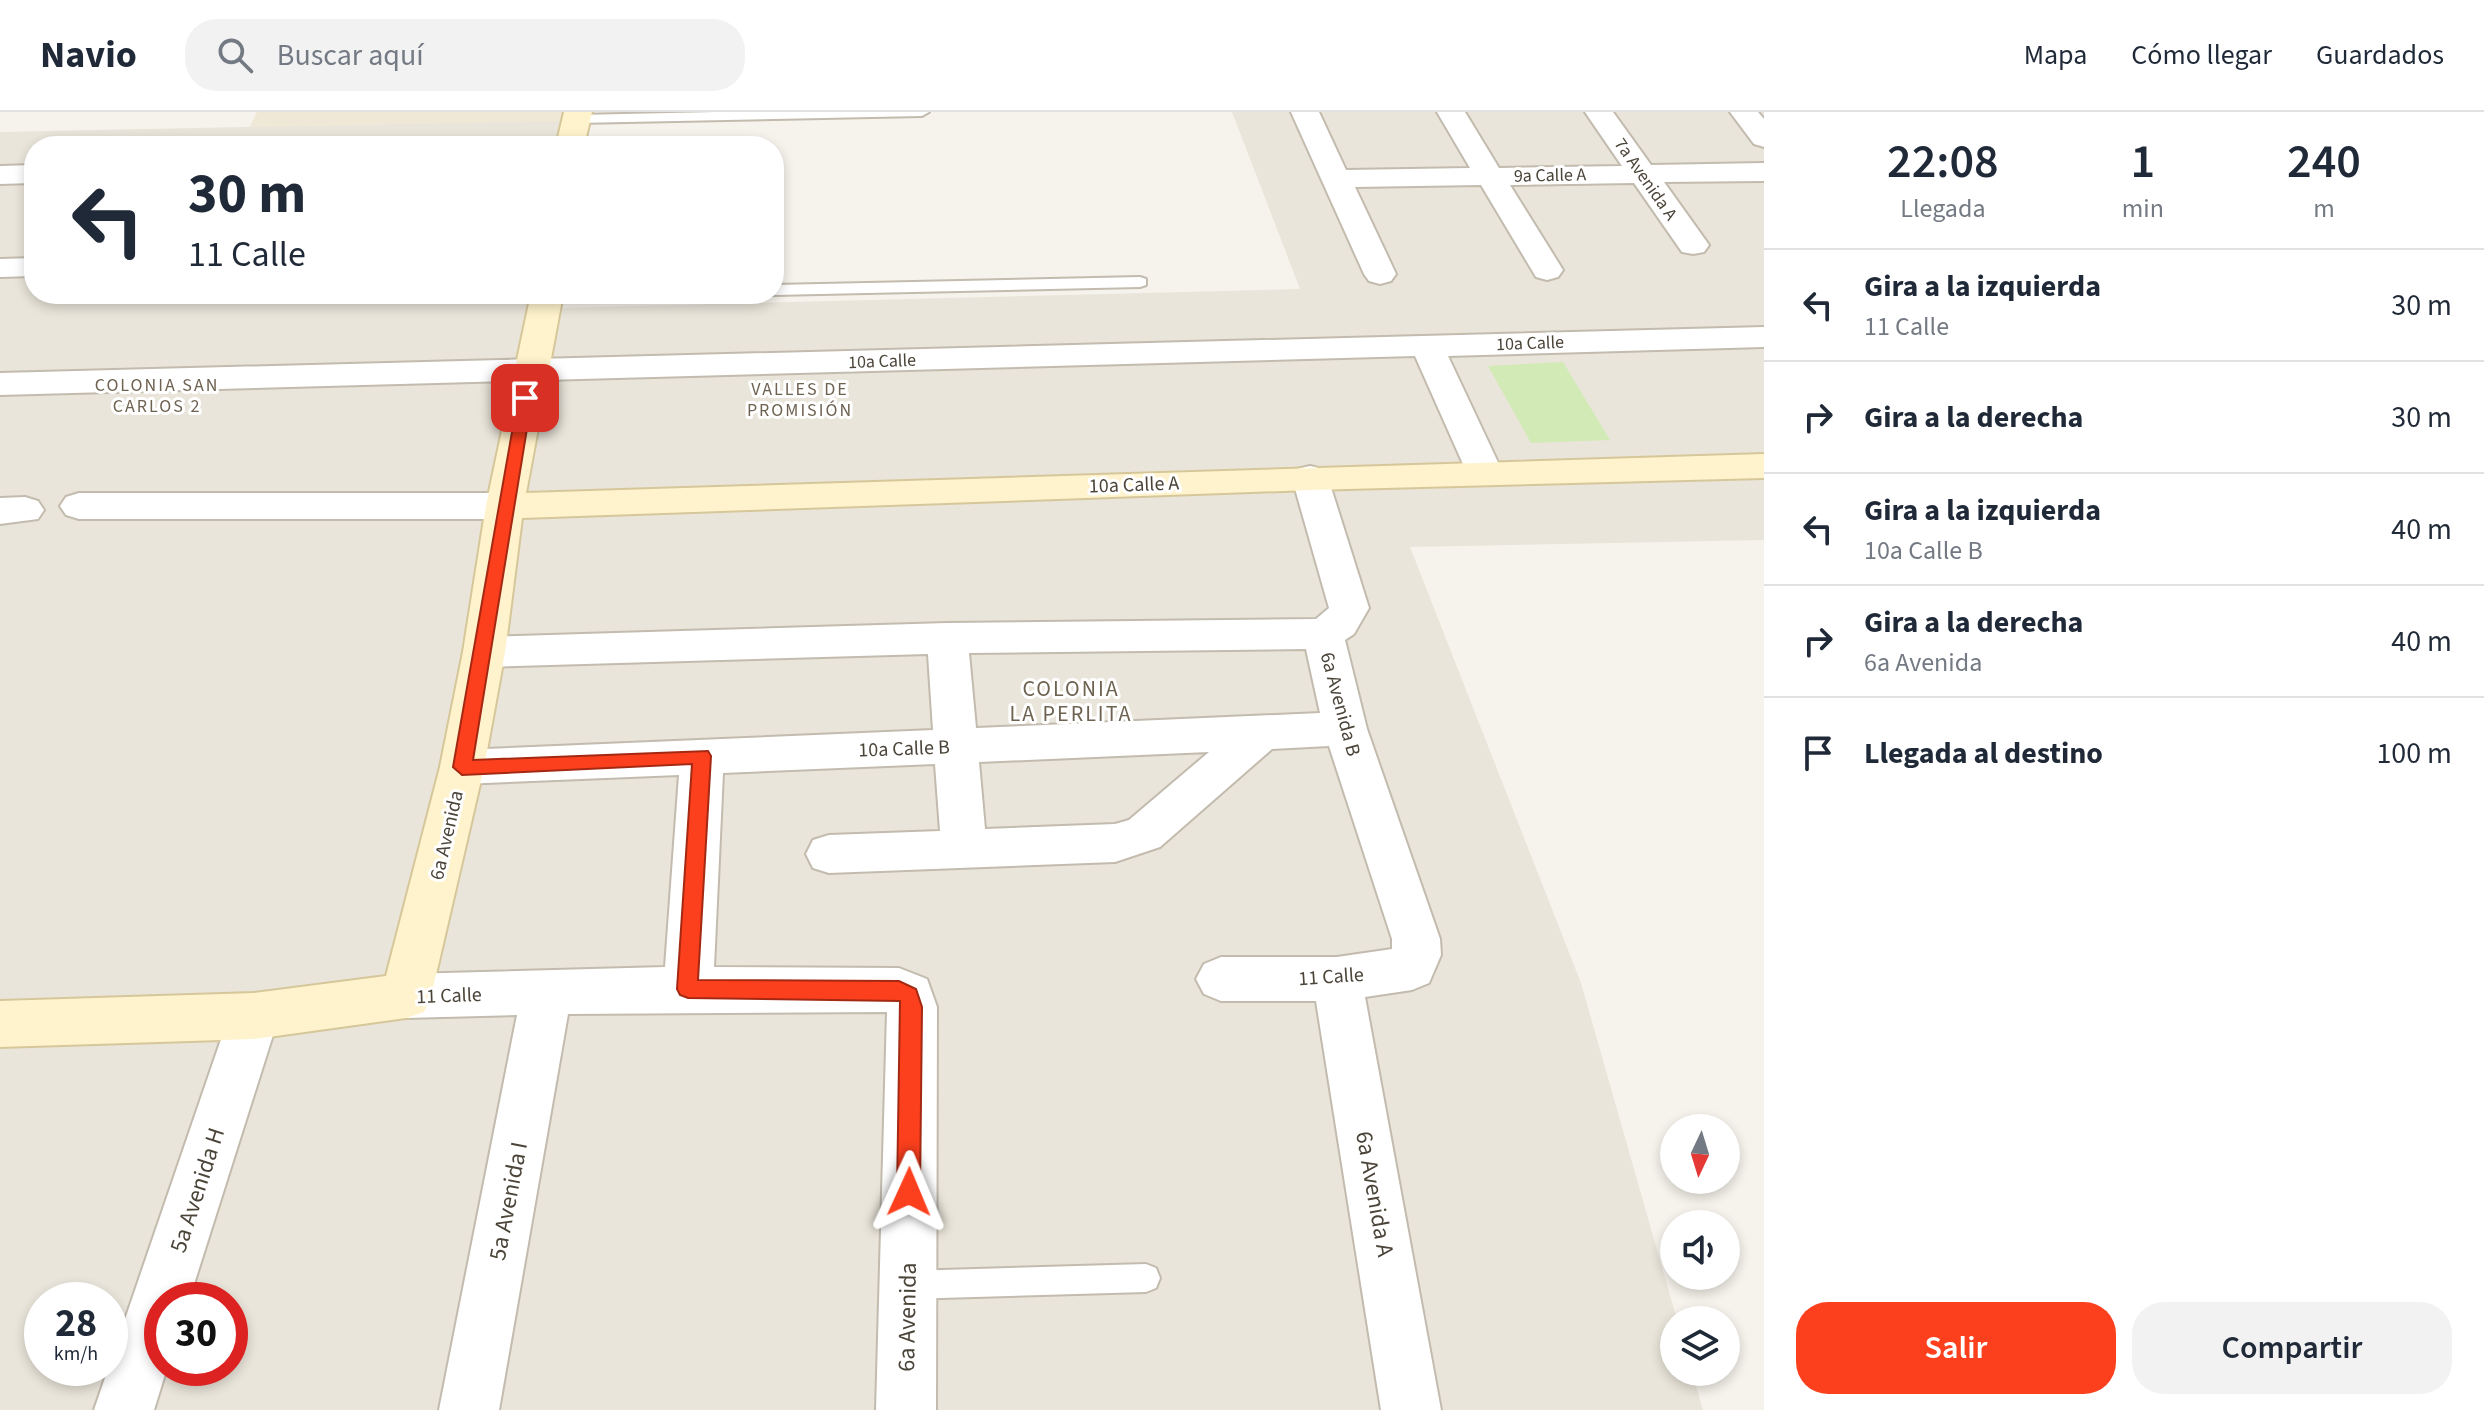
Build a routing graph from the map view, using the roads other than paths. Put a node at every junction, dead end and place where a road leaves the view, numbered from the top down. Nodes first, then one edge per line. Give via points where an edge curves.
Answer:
1 (922, 112) edge
2 (1305, 112) edge
3 (1451, 112) edge
4 (1599, 112) edge
5 (1744, 112) edge
6 (575, 126) edge
7 (1764, 138) edge
8 (1764, 172) edge
9 (1643, 173) junction
10 (24, 174) edge
11 (0, 175) edge
12 (1491, 176) junction
13 (1335, 179) junction
14 (1693, 245) dead end
15 (24, 267) edge
16 (0, 268) edge
17 (1547, 270) dead end
18 (1380, 274) dead end
19 (1140, 282) dead end
20 (784, 290) edge
21 (545, 304) edge
22 (1764, 337) edge
23 (1427, 346) junction
24 (530, 370) junction
25 (0, 384) edge
26 (1764, 466) edge
27 (1485, 473) junction
28 (1310, 478) junction
29 (79, 506) dead end
30 (505, 506) junction
31 (1323, 634) junction
32 (947, 638) junction
33 (484, 652) junction
34 (1345, 729) junction
35 (1262, 732) junction
36 (956, 746) junction
37 (702, 756) junction
38 (462, 767) junction
39 (964, 849) junction
40 (829, 854) dead end
41 (1416, 939) joint
42 (1221, 979) dead end
43 (1337, 979) junction
44 (688, 989) junction
45 (899, 990) joint
46 (547, 992) junction
47 (406, 996) junction
48 (254, 1016) junction
49 (0, 1024) edge
50 (1146, 1278) dead end
51 (907, 1285) junction
52 (468, 1408) edge
53 (124, 1410) edge
54 (906, 1410) edge
55 (1411, 1410) edge

1 - 6 lane
2 - 13 street
3 - 12 street
4 - 9 street, 7a Avenida A
5 - 7 street
8 - 9 street, 9a Calle A
9 - 12 street, 9a Calle A
9 - 14 street, 7a Avenida A
10 - 11 street
12 - 13 street, 9a Calle A
12 - 17 street
13 - 18 street
15 - 16 street
19 - 20 lane
21 - 24 street, 6a Avenida
22 - 23 street, 10a Calle
23 - 24 street, 10a Calle
23 - 27 street
24 - 25 street, 10a Calle
24 - 30 street, 6a Avenida
26 - 27 street, 10a Calle A
27 - 28 street, 10a Calle A
28 - 30 street, 10a Calle A
28 - 31 street, 6a Avenida B via 1349,608 1340,624
29 - 30 street
30 - 33 street, 6a Avenida
31 - 32 street
31 - 34 street, 6a Avenida B
32 - 33 street
32 - 36 street
33 - 38 street, 6a Avenida
34 - 35 street, 10a Calle B
34 - 41 street, 6a Avenida B
35 - 36 street, 10a Calle B
35 - 39 street via 1144,834 1115,843
36 - 37 street, 10a Calle B
36 - 39 street
37 - 38 street, 10a Calle B
37 - 44 street
38 - 47 street, 6a Avenida
39 - 40 street
41 - 43 street, 11 Calle via 1412,968
42 - 43 street, 11 Calle
43 - 55 street, 6a Avenida A
44 - 45 street, 11 Calle
44 - 46 street, 11 Calle
45 - 51 street, 6a Avenida via 909,995 912,1007
46 - 47 street, 11 Calle
46 - 52 street, 5a Avenida I
47 - 48 street, 11 Calle
48 - 49 street, 11 Calle
48 - 53 street, 5a Avenida H
50 - 51 lane
51 - 54 street, 6a Avenida

